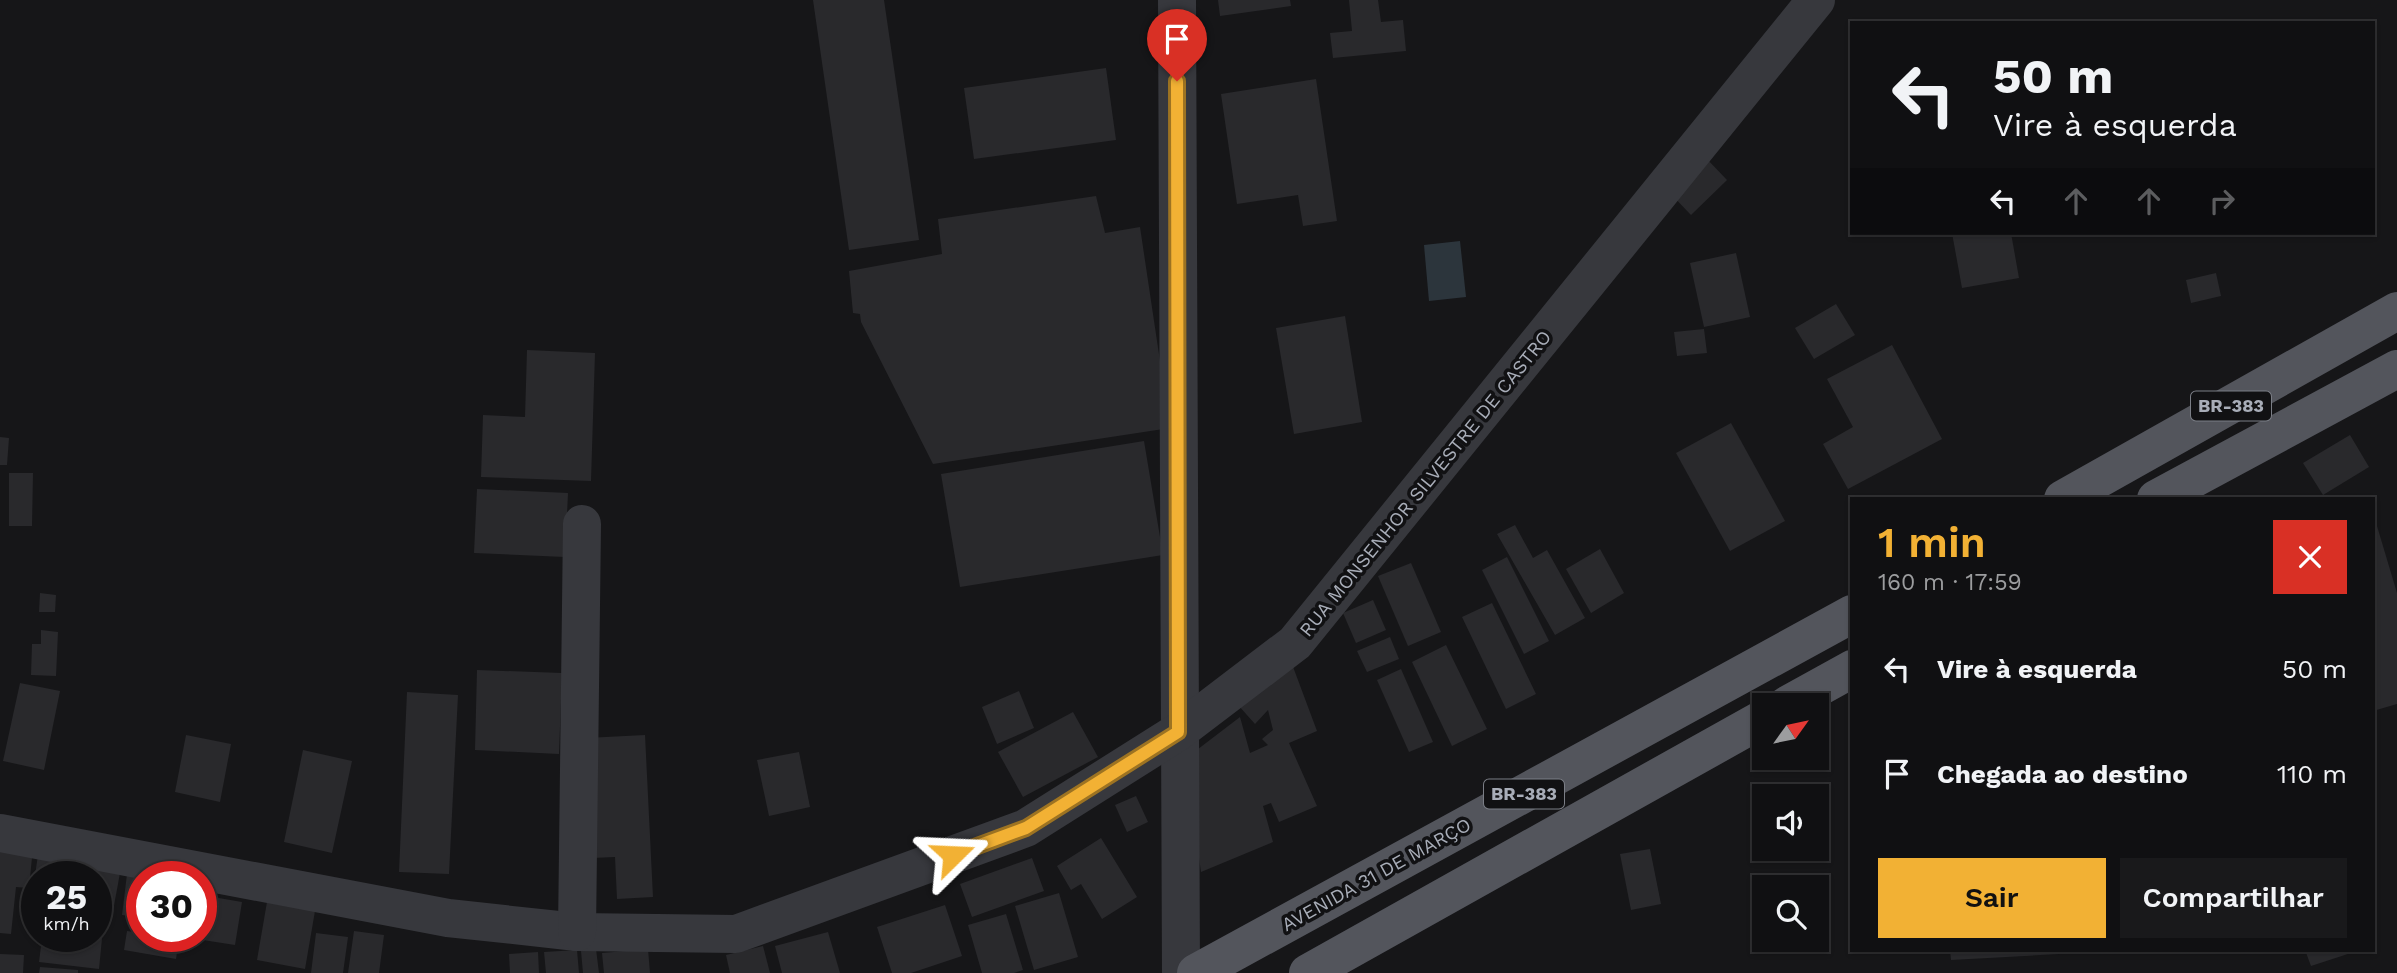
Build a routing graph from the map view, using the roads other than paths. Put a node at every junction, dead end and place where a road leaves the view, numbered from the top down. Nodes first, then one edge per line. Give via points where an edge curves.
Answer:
1 (1177, 0) edge
2 (1815, 0) edge
3 (2397, 311) edge
4 (2397, 369) edge
5 (2067, 497) edge
6 (2160, 497) edge
7 (582, 524) dead end
8 (1850, 615) edge
9 (1783, 652) junction
10 (1850, 670) edge
11 (1797, 693) edge
12 (1810, 693) edge
13 (1752, 725) edge
14 (1178, 732) junction
15 (0, 833) edge
16 (577, 932) junction
17 (1181, 973) edge
18 (1196, 973) edge
19 (1308, 973) edge

1 - 14 street
2 - 14 street, RUA MONSENHOR SILVESTRE DE CASTRO via 1296,643
3 - 5 main road, BR-383
4 - 6 main road, BR-383
7 - 16 street
8 - 9 main road, AVENIDA 31 DE MARÇO / BR-383
9 - 11 main road
9 - 18 main road, AVENIDA 31 DE MARÇO / BR-383
10 - 12 main road
13 - 19 main road, BR-383
14 - 16 street, RUA MONSENHOR SILVESTRE DE CASTRO via 1026,828 736,934
14 - 17 street
15 - 16 street, RUA MONSENHOR SILVESTRE DE CASTRO via 448,918

